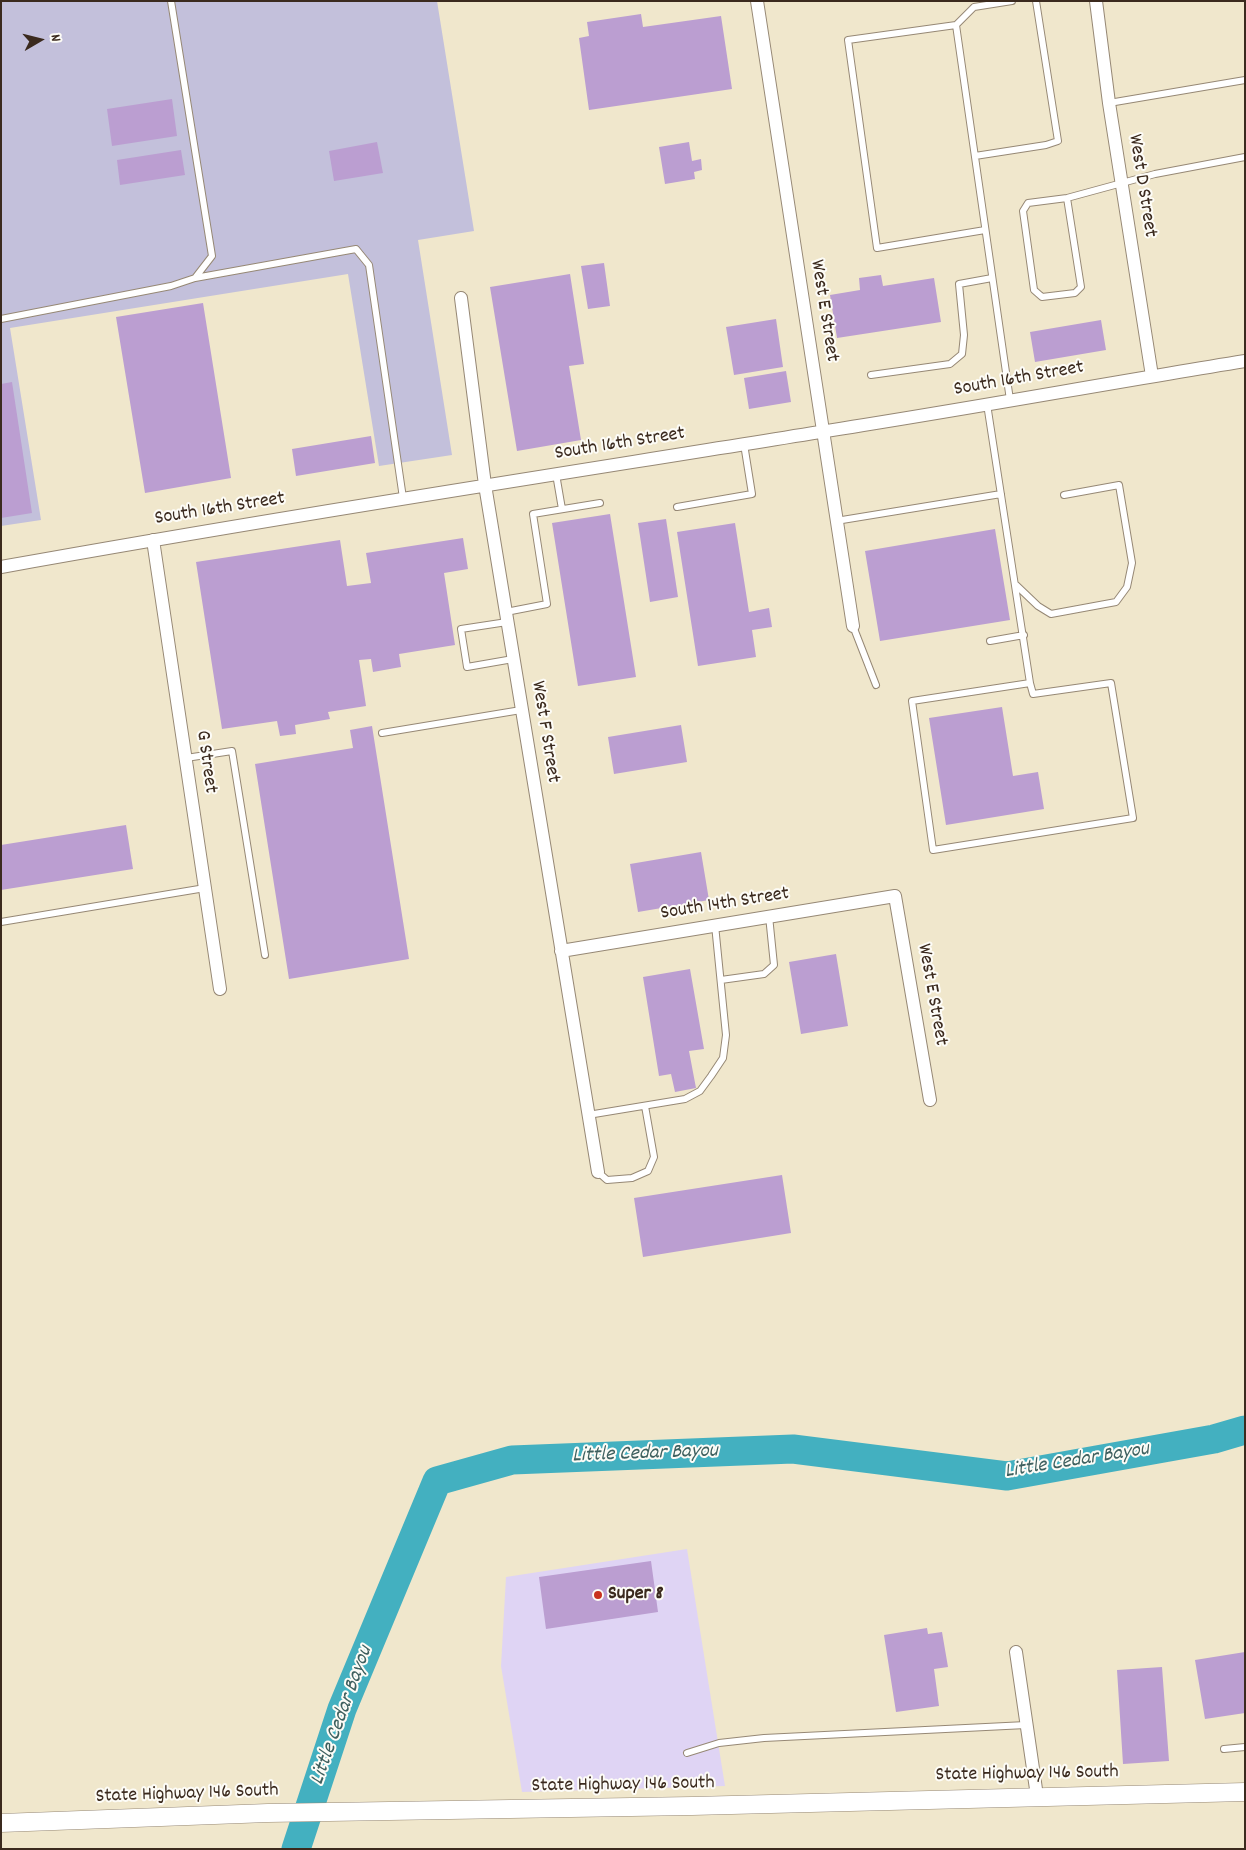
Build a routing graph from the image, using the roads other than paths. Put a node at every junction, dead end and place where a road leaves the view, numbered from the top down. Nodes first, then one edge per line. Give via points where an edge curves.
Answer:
1 (171, 1) edge
2 (1012, 1) edge
3 (1036, 1) edge
4 (1096, 1) edge
5 (757, 2) edge
6 (956, 25) junction
7 (1245, 80) edge
8 (1109, 103) junction
9 (975, 156) junction
10 (1245, 157) edge
11 (1122, 182) junction
12 (1067, 198) junction
13 (986, 230) junction
14 (194, 278) junction
15 (992, 278) junction
16 (460, 298) dead end
17 (1, 319) edge
18 (1245, 361) edge
19 (871, 375) dead end
20 (1152, 376) junction
21 (1010, 400) junction
22 (987, 404) junction
23 (823, 432) junction
24 (744, 444) junction
25 (556, 474) junction
26 (485, 485) junction
27 (1001, 494) junction
28 (1064, 495) dead end
29 (403, 498) junction
30 (600, 503) dead end
31 (677, 507) dead end
32 (562, 509) junction
33 (836, 521) junction
34 (153, 540) junction
35 (1, 567) edge
36 (1016, 585) junction
37 (506, 617) junction
38 (852, 626) joint
39 (1024, 635) junction
40 (990, 641) dead end
41 (513, 659) junction
42 (1030, 682) junction
43 (876, 685) dead end
44 (522, 710) junction
45 (382, 733) dead end
46 (186, 758) junction
47 (205, 888) junction
48 (895, 896) joint
49 (769, 916) junction
50 (1, 922) edge
51 (715, 925) junction
52 (561, 951) junction
53 (265, 955) dead end
54 (721, 980) junction
55 (220, 989) dead end
56 (930, 1100) dead end
57 (645, 1106) junction
58 (587, 1115) junction
59 (598, 1172) joint
60 (1016, 1652) dead end
61 (1026, 1725) junction
62 (1245, 1747) edge
63 (1224, 1749) dead end
64 (687, 1753) dead end
65 (1245, 1792) edge
66 (1037, 1796) junction
67 (1, 1823) edge

1 - 14 lane via 212,256
2 - 6 lane via 974,7
3 - 9 lane via 1058,141
4 - 8 street, West D Street
5 - 23 street, West E Street
6 - 9 lane
6 - 13 lane via 848,40 877,248
7 - 8 lane
8 - 11 street, West D Street
9 - 13 lane
10 - 11 lane
11 - 12 lane
11 - 20 street, West D Street
12 - 12 lane via 1028,203 1023,212 1034,290 1042,297 1075,292 1081,287
13 - 15 lane
14 - 17 lane via 172,286
14 - 29 lane via 356,249 369,264
15 - 19 lane via 959,284 964,335 962,354 950,364
15 - 21 lane
16 - 26 street, West F Street
18 - 20 street, South 16th Street
20 - 21 street, South 16th Street
21 - 22 street, South 16th Street
22 - 23 street, South 16th Street
22 - 27 lane
23 - 24 street, South 16th Street
23 - 33 street, West E Street
24 - 25 street, South 16th Street
24 - 31 lane via 752,494
25 - 26 street, South 16th Street
25 - 32 lane
26 - 29 street, South 16th Street
26 - 37 street, West F Street
27 - 33 lane
27 - 36 lane
28 - 36 lane via 1119,485 1132,563 1127,588 1116,602 1051,614
29 - 34 street, South 16th Street
30 - 32 lane
32 - 37 lane via 533,514 547,604
33 - 38 street, West E Street
34 - 35 street, South 16th Street
34 - 46 street, G Street
36 - 39 lane
37 - 41 street, West F Street
37 - 41 lane via 461,629 467,667
38 - 43 lane
39 - 40 lane
39 - 42 lane
41 - 44 street, West F Street
42 - 42 lane via 912,701 933,850 1133,818 1111,683 1033,694
44 - 45 lane
44 - 52 street, West F Street
46 - 47 street, G Street
46 - 53 lane via 232,750
47 - 50 lane
47 - 55 street, G Street
48 - 49 street, South 14th Street
48 - 56 street, West E Street
49 - 51 street, South 14th Street
49 - 54 lane via 774,966 764,974
51 - 52 street, South 14th Street
51 - 54 lane
52 - 58 street, West F Street
54 - 57 lane via 726,1035 722,1058 700,1091 685,1099
57 - 58 lane
57 - 59 lane via 654,1157 648,1171 632,1178 607,1180
58 - 59 street, West F Street
60 - 61 street
61 - 64 lane via 764,1738 719,1743
61 - 66 street
62 - 63 lane
65 - 66 main road, State Highway 146 South
66 - 67 main road, State Highway 146 South via 268,1813

